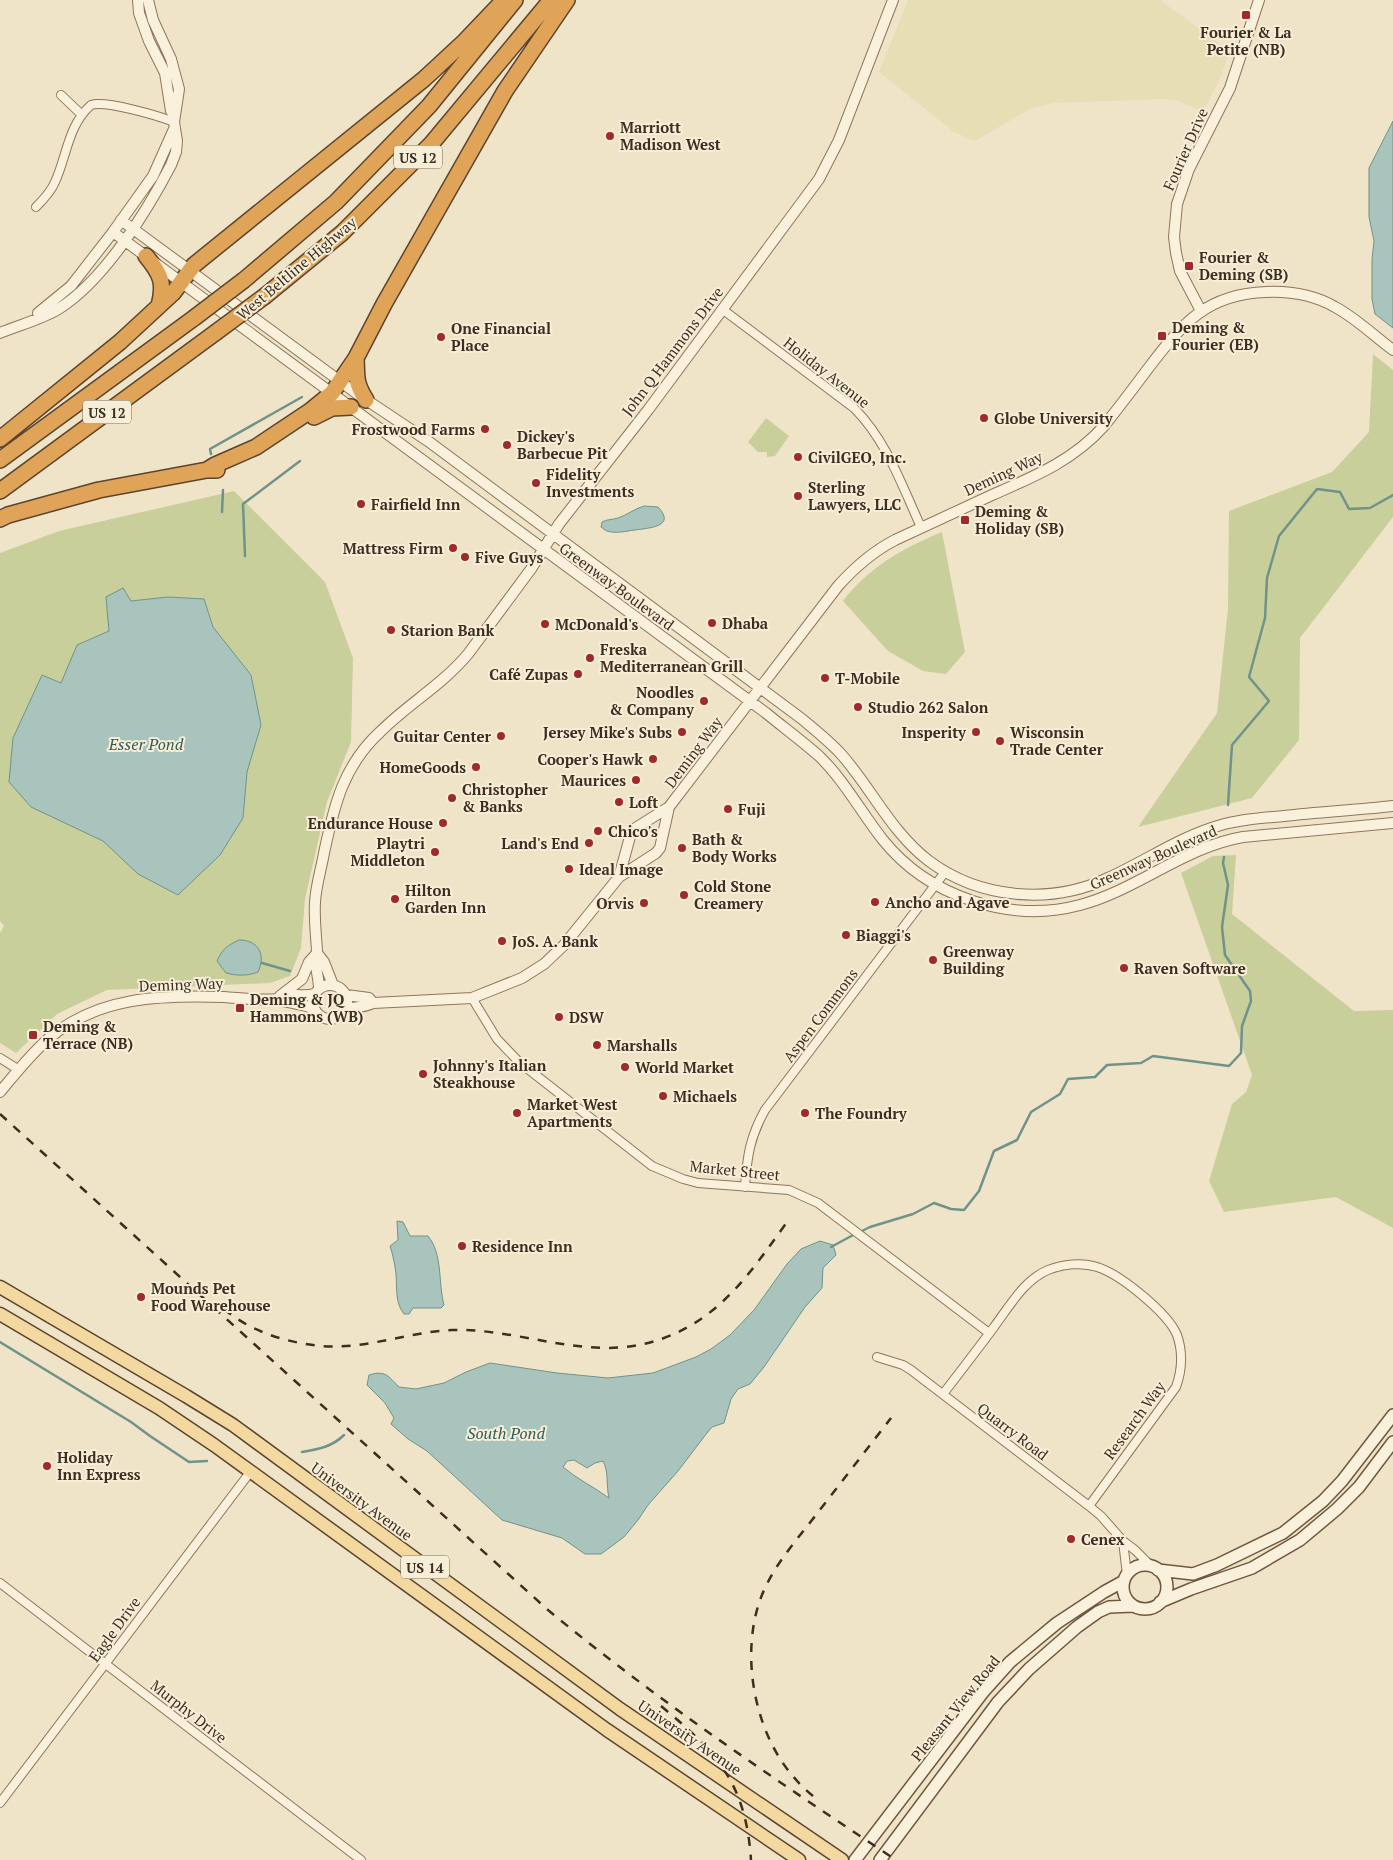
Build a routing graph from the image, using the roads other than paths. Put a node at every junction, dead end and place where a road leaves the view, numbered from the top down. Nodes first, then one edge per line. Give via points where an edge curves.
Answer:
1 (138, 0) edge
2 (148, 0) edge
3 (504, 0) edge
4 (515, 0) edge
5 (551, 0) edge
6 (567, 0) edge
7 (893, 0) edge
8 (1258, 0) edge
9 (60, 94) dead end
10 (82, 114) junction
11 (174, 122) junction
12 (36, 207) dead end
13 (121, 220) junction
14 (132, 228) junction
15 (113, 232) junction
16 (124, 240) junction
17 (146, 256) junction
18 (185, 276) junction
19 (159, 306) junction
20 (722, 309) junction
21 (1200, 311) junction
22 (28, 321) junction
23 (0, 333) edge
24 (1393, 350) edge
25 (356, 358) junction
26 (336, 387) junction
27 (366, 400) junction
28 (351, 407) junction
29 (0, 439) edge
30 (0, 460) edge
31 (207, 470) junction
32 (0, 491) edge
33 (0, 519) edge
34 (921, 527) junction
35 (553, 534) junction
36 (544, 550) junction
37 (760, 688) junction
38 (750, 701) junction
39 (1393, 806) edge
40 (670, 807) junction
41 (1393, 822) edge
42 (945, 872) junction
43 (619, 877) junction
44 (936, 885) junction
45 (317, 953) junction
46 (332, 985) junction
47 (317, 992) junction
48 (346, 995) junction
49 (472, 998) junction
50 (277, 999) junction
51 (373, 1003) junction
52 (314, 1009) junction
53 (346, 1009) junction
54 (0, 1058) edge
55 (19, 1070) junction
56 (0, 1092) edge
57 (745, 1187) junction
58 (0, 1287) edge
59 (0, 1314) edge
60 (989, 1333) junction
61 (877, 1357) dead end
62 (943, 1394) junction
63 (1393, 1415) edge
64 (1393, 1442) edge
65 (251, 1471) junction
66 (1089, 1506) junction
67 (1123, 1541) junction
68 (1155, 1568) junction
69 (1125, 1578) junction
70 (0, 1583) edge
71 (1160, 1602) junction
72 (1133, 1606) junction
73 (106, 1664) junction
74 (0, 1804) edge
75 (361, 1860) edge
76 (799, 1860) edge
77 (842, 1860) edge
78 (855, 1860) edge
79 (880, 1860) edge

1 - 11 street via 147,34 165,73
2 - 11 street via 177,77
3 - 18 highway via 434,70
4 - 30 highway, West Beltline Highway / US 12, bridge via 429,106 336,202 244,280
5 - 32 highway, West Beltline Highway / US 12, bridge via 432,143 342,233 265,296
6 - 25 highway via 504,91
7 - 20 street, John Q Hammons Drive via 825,170
8 - 21 street, Fourier Drive via 1230,88 1189,169 1177,204 1176,253 1180,271
9 - 10 street
10 - 11 street via 94,104 159,116
10 - 12 street via 54,184
11 - 13 street via 153,176
11 - 14 street via 177,141 171,165
13 - 14 street, Greenway Boulevard
13 - 15 street
14 - 16 street
14 - 18 street, Greenway Boulevard
15 - 16 street, Greenway Boulevard
15 - 22 street via 71,286
16 - 17 street, Greenway Boulevard
16 - 22 street via 102,269 71,300
17 - 18 street, Greenway Boulevard
17 - 19 highway via 161,281
18 - 19 highway via 173,294
18 - 26 street, Greenway Boulevard
18 - 26 street, Greenway Boulevard
19 - 29 highway via 111,350
20 - 34 street, Holiday Avenue via 863,417 886,451
20 - 35 street, John Q Hammons Drive
21 - 24 street, Deming Way via 1226,299 1257,292 1289,292 1336,308
21 - 34 street, Deming Way via 1174,335 1104,426 1079,451 1037,475
22 - 23 street
25 - 26 highway
25 - 27 highway via 356,379
26 - 27 street, Greenway Boulevard
26 - 28 street, Greenway Boulevard
26 - 31 highway via 326,399 256,447
27 - 35 street, Greenway Boulevard
28 - 31 highway via 332,408 246,458 217,470
28 - 36 street, Greenway Boulevard
31 - 33 highway via 99,490
34 - 37 street, Deming Way via 878,549 854,568
35 - 36 street, John Q Hammons Drive
35 - 37 street, Greenway Boulevard
36 - 38 street, Greenway Boulevard
36 - 45 street, John Q Hammons Drive via 457,667 366,745 349,772 336,802 317,884 314,922
37 - 38 street, Deming Way
37 - 42 street, Greenway Boulevard via 825,738 842,755 900,835
38 - 40 street, Deming Way
38 - 44 street, Greenway Boulevard via 819,756 894,853
39 - 42 street, Greenway Boulevard via 1226,823 1187,837 1109,878 1070,891 1038,894 1000,892
40 - 43 street, Deming Way via 660,848
40 - 43 street, Deming Way via 631,833
41 - 44 street, Greenway Boulevard via 1221,841 1114,893 1059,909 1026,911 978,904
42 - 44 street, Aspen Commons
43 - 49 street, Deming Way via 570,939 544,964 522,978
44 - 57 street, Aspen Commons via 765,1110 746,1156
45 - 46 street, John Q Hammons Drive via 324,962
45 - 47 street, John Q Hammons Drive
45 - 50 street via 302,979
46 - 47 street
46 - 48 street
47 - 50 street, Deming Way
47 - 52 street via 313,999
48 - 51 street, Deming Way via 369,998
48 - 53 street
49 - 51 street, Deming Way
49 - 57 street, Market Street via 497,1039 519,1062 652,1166 683,1179
50 - 52 street, Deming Way
50 - 55 street, Deming Way via 154,998 109,1006 63,1028
51 - 53 street, Deming Way
52 - 53 street via 319,1016 331,1020 341,1016
54 - 55 street
55 - 56 street, Deming Way
57 - 60 street, Market Street via 789,1190 818,1203
58 - 77 main road, University Avenue / US 14 via 233,1425 620,1710
59 - 65 main road, US 14 via 159,1408
60 - 62 street, Research Way
60 - 66 street, Research Way via 1039,1275 1049,1269 1076,1264 1095,1266 1122,1281 1158,1309 1173,1326 1181,1356 1176,1387
61 - 62 street, Quarry Road via 903,1365
62 - 66 street, Quarry Road
63 - 68 main road via 1342,1482 1283,1533 1218,1566 1194,1574
64 - 71 main road via 1359,1487 1300,1540 1252,1568
65 - 73 street, Eagle Drive
65 - 76 main road, US 14 via 607,1730
66 - 67 street, Quarry Road
67 - 68 street, Quarry Road
67 - 69 street
68 - 69 main road via 1138,1567
68 - 71 main road via 1166,1582
69 - 72 main road via 1124,1595
69 - 78 main road, Pleasant View Road via 1057,1624 1010,1662 984,1691
70 - 73 street, Murphy Drive
71 - 72 main road via 1147,1609
72 - 79 main road, Pleasant View Road via 1110,1607 1098,1612 1029,1669 998,1702
73 - 74 street, Eagle Drive
73 - 75 street, Murphy Drive

